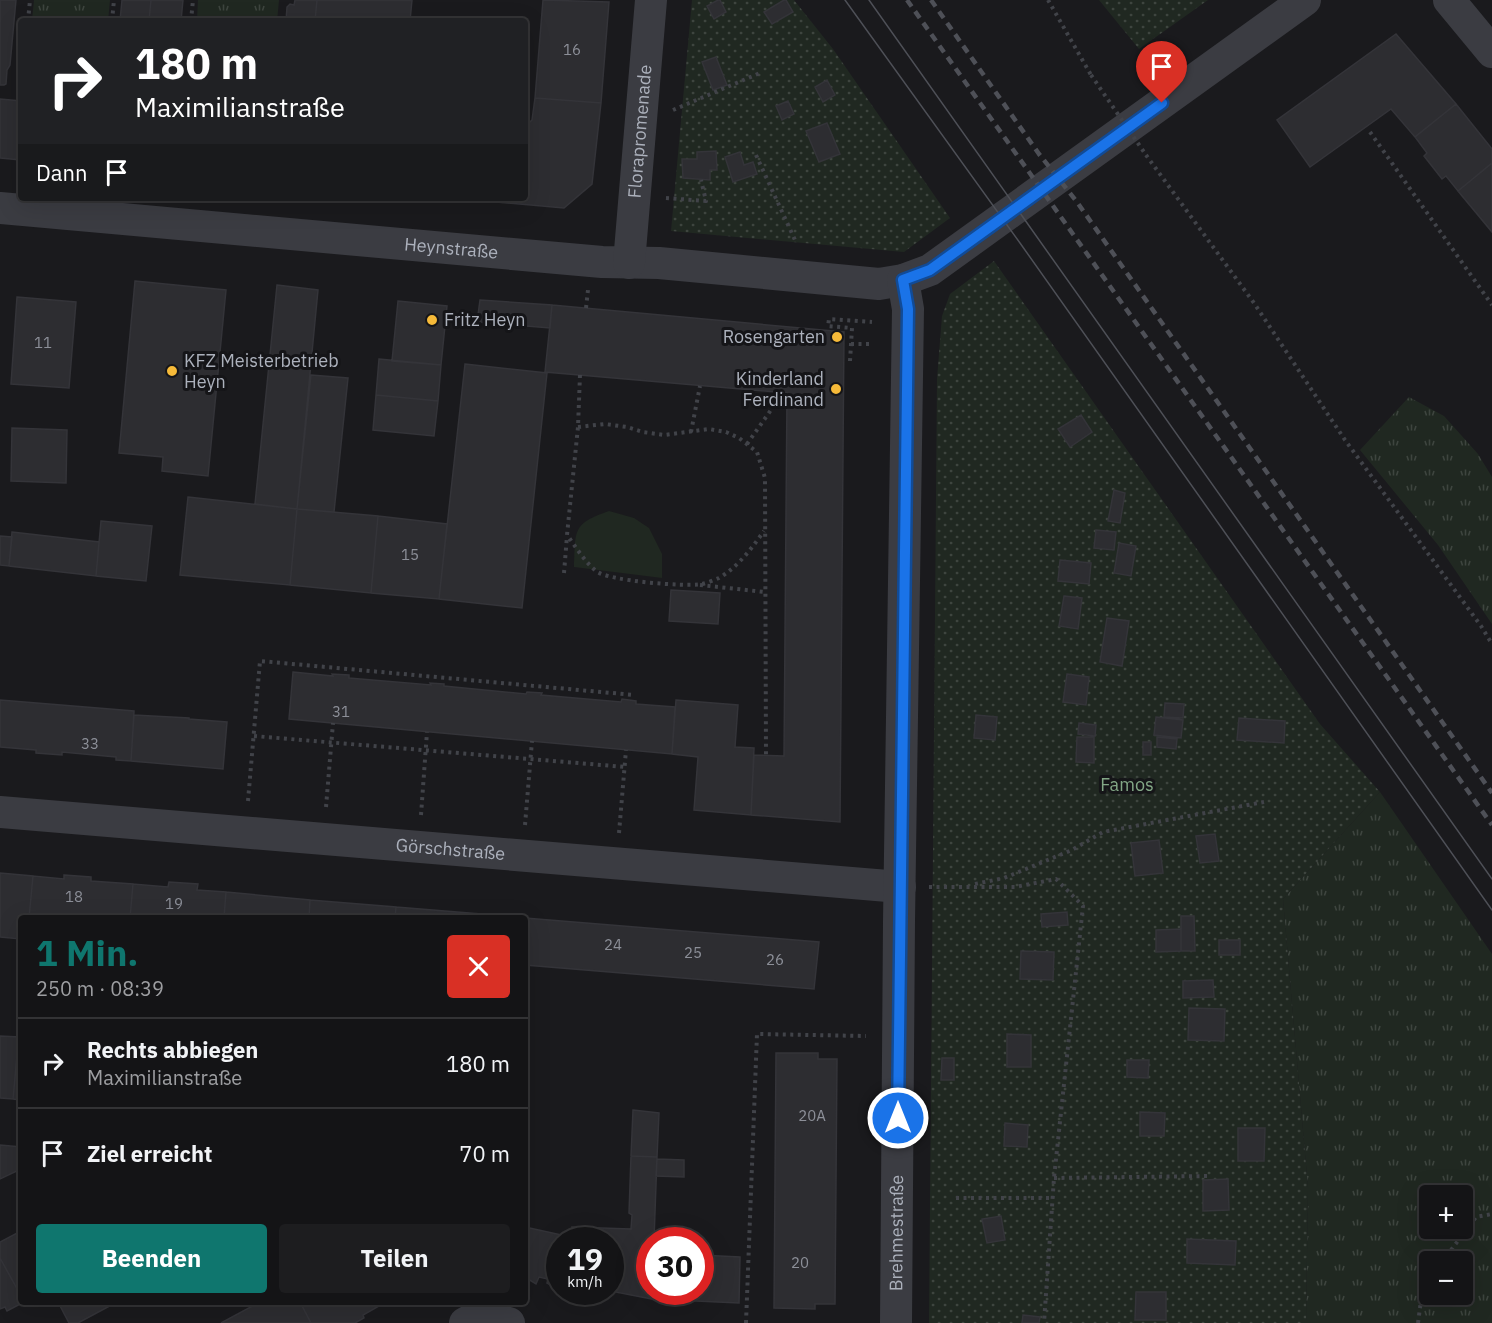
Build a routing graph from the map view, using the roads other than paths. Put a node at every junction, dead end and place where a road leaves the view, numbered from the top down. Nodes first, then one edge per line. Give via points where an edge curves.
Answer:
1 (651, 0) edge
2 (1305, 0) edge
3 (1449, 0) edge
4 (1492, 52) edge
5 (0, 208) edge
6 (629, 263) junction
7 (903, 280) junction
8 (0, 812) edge
9 (914, 887) junction
10 (465, 1323) edge
11 (508, 1323) edge
12 (896, 1323) edge

1 - 6 street, Florapromenade
2 - 7 street, Heynstraße via 930,270
3 - 4 street
5 - 6 street, Heynstraße
6 - 7 street, Heynstraße via 879,284
7 - 9 street, Brehmestraße via 908,309
8 - 9 street, Görschstraße
9 - 12 street, Brehmestraße
10 - 11 street via 478,1316

